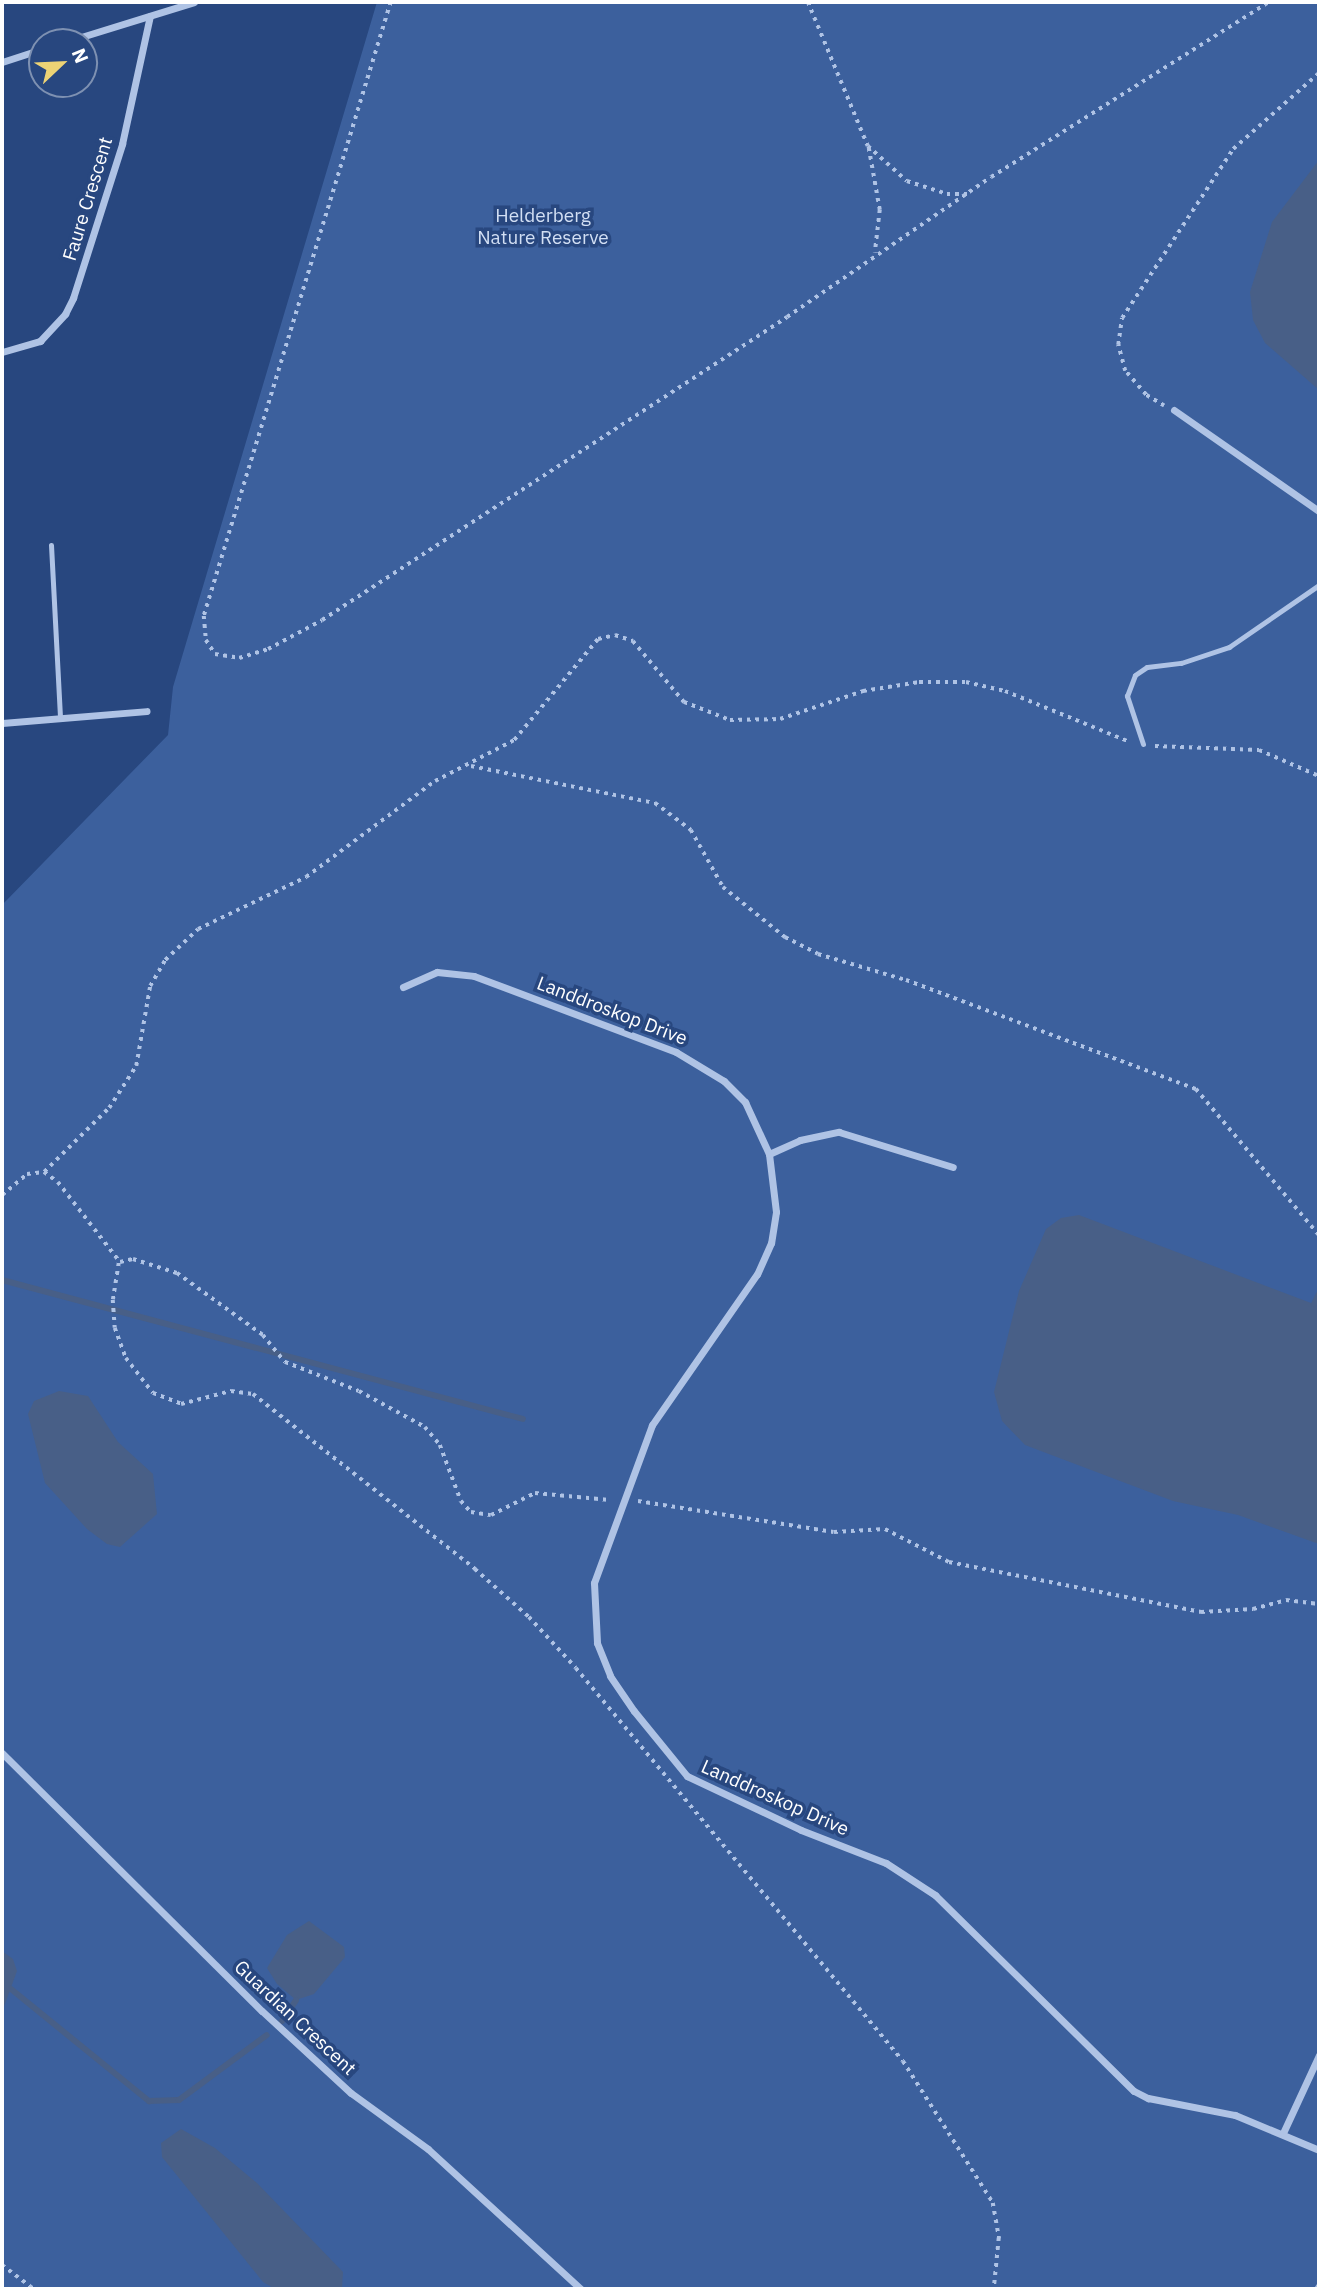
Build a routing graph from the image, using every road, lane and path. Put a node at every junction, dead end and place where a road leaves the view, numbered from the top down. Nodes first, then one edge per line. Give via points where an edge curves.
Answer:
1 (194, 2) edge
2 (391, 2) edge
3 (808, 2) edge
4 (1269, 2) edge
5 (150, 16) junction
6 (98, 32) edge
7 (28, 54) edge
8 (2, 62) edge
9 (1319, 73) edge
10 (868, 146) junction
11 (969, 194) junction
12 (874, 256) junction
13 (2, 352) edge
14 (1174, 410) joint
15 (1319, 511) edge
16 (51, 545) dead end
17 (1319, 585) edge
18 (147, 711) dead end
19 (61, 719) junction
20 (2, 723) edge
21 (1143, 744) junction
22 (469, 766) junction
23 (1319, 776) edge
24 (402, 987) dead end
25 (769, 1154) junction
26 (953, 1167) dead end
27 (44, 1172) junction
28 (2, 1195) edge
29 (1319, 1235) edge
30 (120, 1262) junction
31 (622, 1500) junction
32 (1319, 1604) edge
33 (2, 1754) edge
34 (1319, 2055) edge
35 (1283, 2133) junction
36 (1319, 2150) edge
37 (2, 2265) edge
38 (34, 2289) edge
39 (581, 2289) edge
40 (995, 2289) edge

1 - 5 street
2 - 12 path via 204,616 206,640 215,654 239,658 268,649 322,620
3 - 10 path
4 - 11 path
5 - 6 street
5 - 13 street, Faure Crescent via 122,144 73,298 40,341
7 - 8 street
9 - 14 path via 1233,149 1122,318 1118,345 1125,370 1146,395
10 - 11 path via 907,181 947,194
10 - 12 path via 881,219
11 - 12 path
14 - 15 street
16 - 19 lane
17 - 21 lane via 1228,647 1181,663 1147,667 1135,675 1127,696
18 - 19 street
19 - 20 street
21 - 22 path via 1074,722 1005,691 966,682 919,682 863,691 780,719 730,720 684,702 640,646 615,635 590,644 514,740
21 - 23 path via 1259,750
22 - 27 path via 435,780 306,877 190,937 165,960 150,986 136,1066 109,1108
22 - 29 path via 655,803 691,830 723,887 785,937 818,954 906,979 1196,1089
24 - 25 street, Landdroskop Drive via 437,972 466,974 676,1052 724,1081 745,1102
25 - 26 street via 800,1140 839,1132
25 - 31 street, Landdroskop Drive via 776,1212 771,1243 757,1273 652,1425
27 - 28 path via 27,1174
27 - 30 path via 58,1182
30 - 31 path via 133,1259 177,1273 291,1366 359,1391 425,1427 440,1445 465,1507 478,1515 491,1515 535,1493
30 - 40 path via 112,1315 126,1358 153,1393 181,1404 238,1390 253,1394 475,1569 529,1616 576,1668 903,2061 993,2203 999,2238
31 - 32 path via 834,1532 885,1529 949,1562 1201,1612 1253,1609 1286,1600
31 - 35 street, Landdroskop Drive via 594,1583 597,1643 618,1691 687,1776 911,1878 1007,1964 1134,2091 1148,2098 1235,2115
33 - 39 street, Guardian Crescent via 261,2011 351,2093 428,2149
34 - 35 street
35 - 36 street, Landdroskop Drive
37 - 38 path

